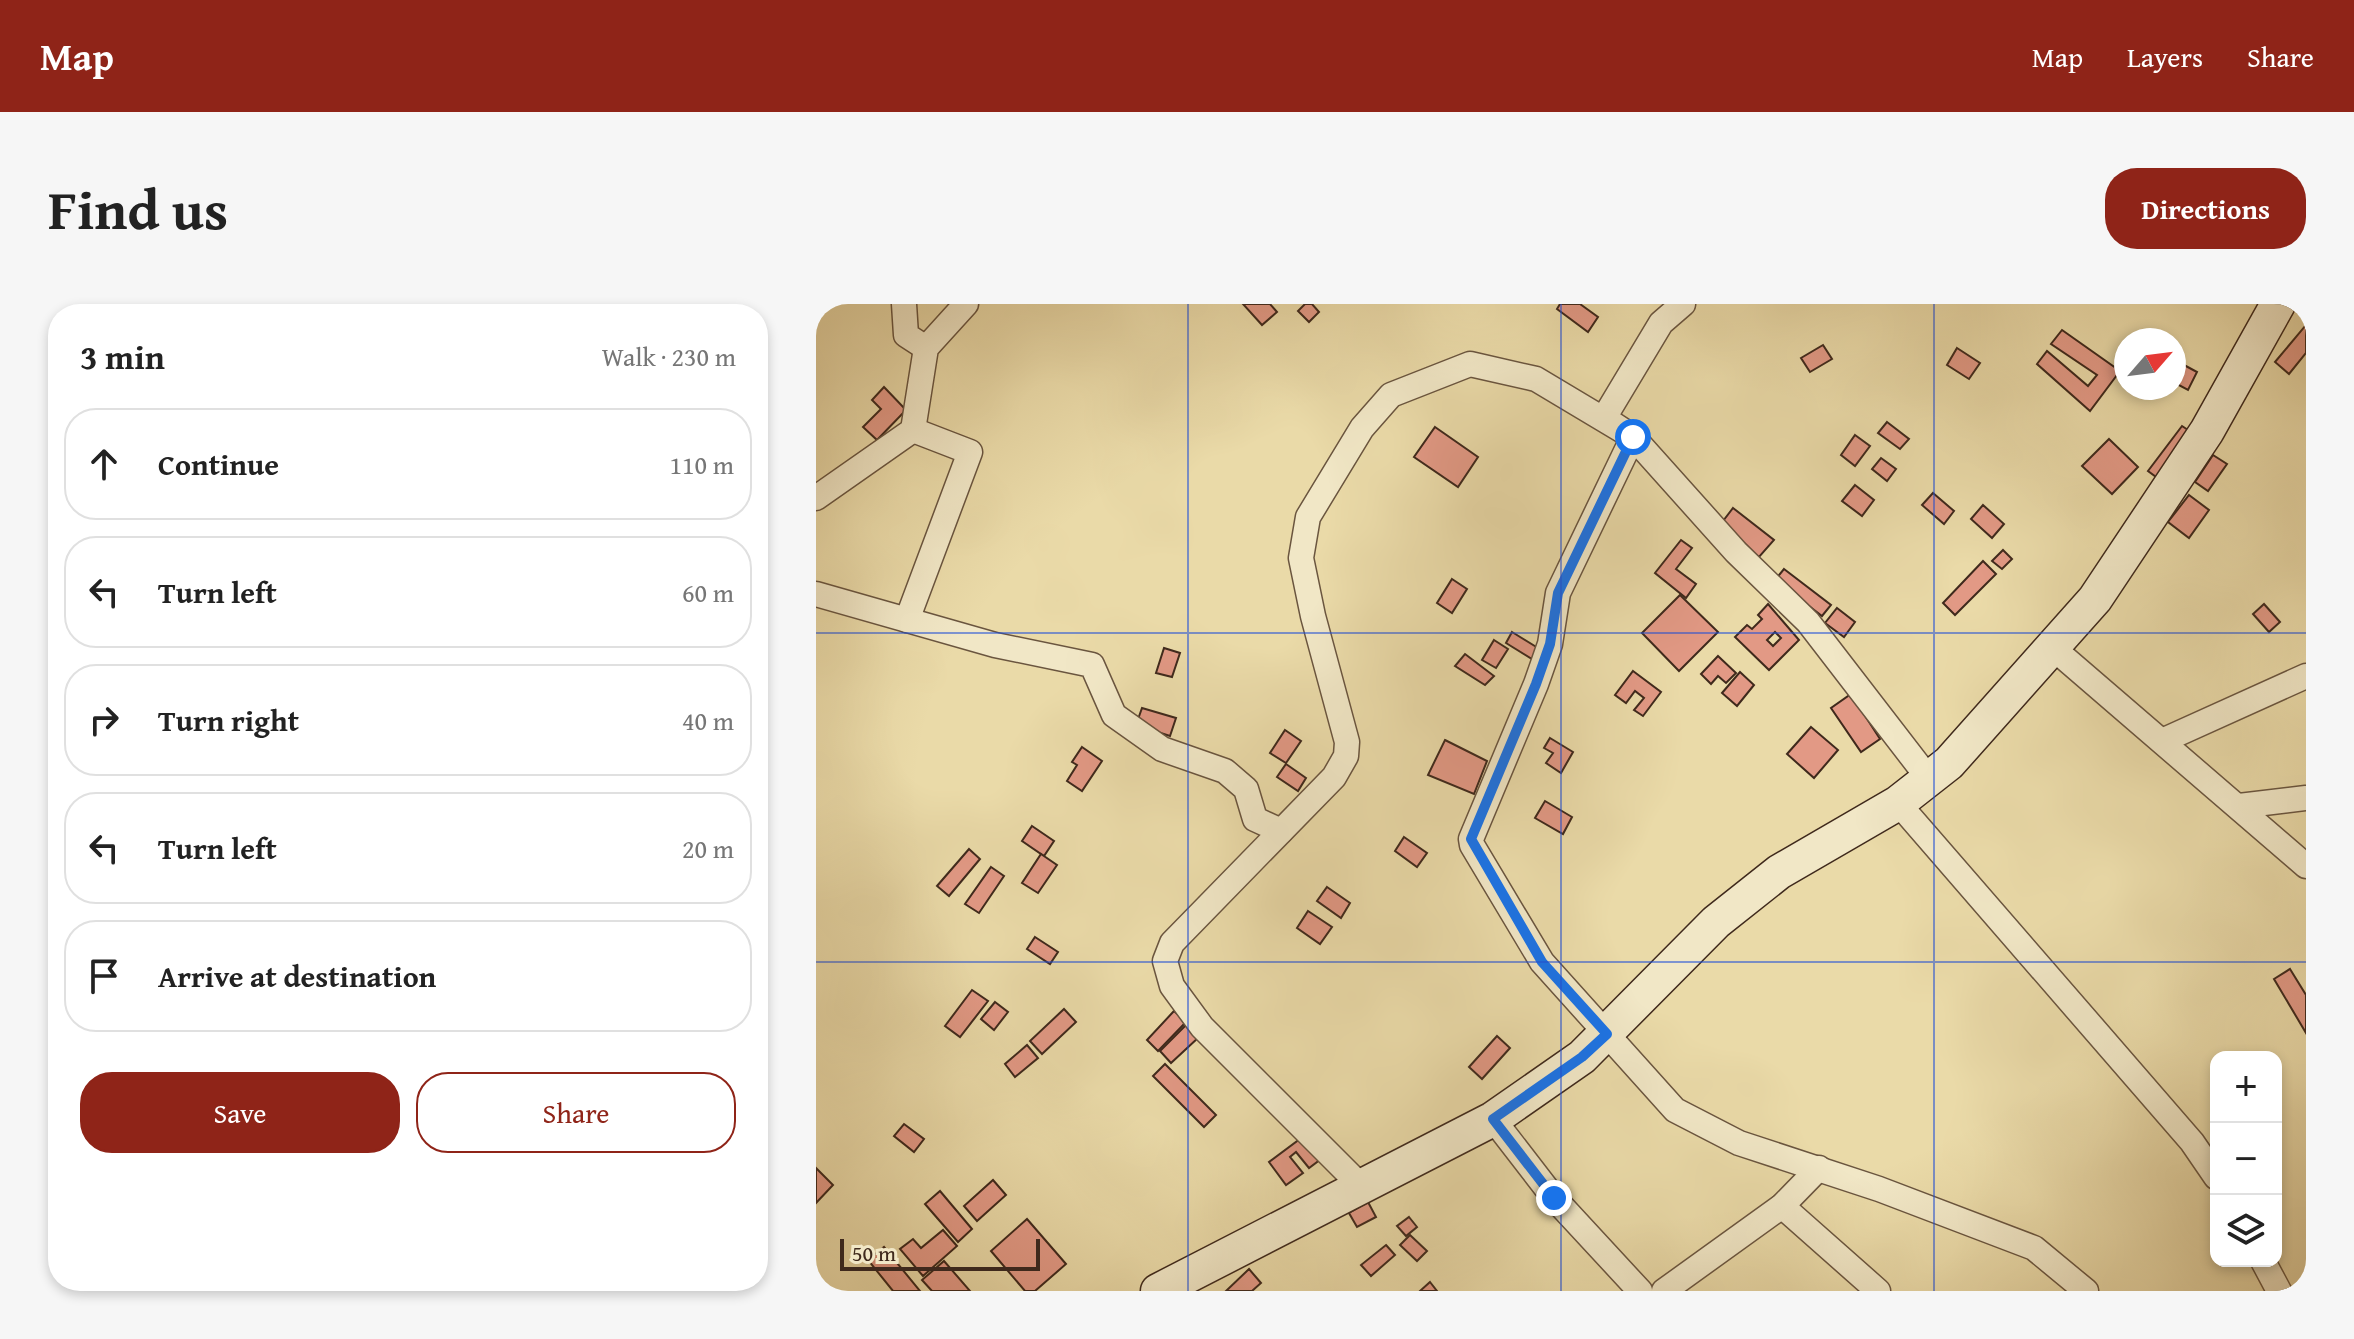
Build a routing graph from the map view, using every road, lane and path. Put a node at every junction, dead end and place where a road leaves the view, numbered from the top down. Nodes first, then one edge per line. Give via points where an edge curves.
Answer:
1 (904, 304) edge
2 (966, 304) edge
3 (1683, 304) edge
4 (2278, 304) edge
5 (926, 348) junction
6 (913, 430) junction
7 (1633, 437) junction
8 (816, 498) edge
9 (816, 594) edge
10 (907, 620) junction
11 (2053, 648) junction
12 (2306, 676) edge
13 (2162, 741) junction
14 (1929, 779) junction
15 (2306, 798) edge
16 (1898, 803) junction
17 (2239, 806) junction
18 (1281, 831) junction
19 (2306, 866) edge
20 (1607, 1034) junction
21 (1493, 1119) junction
22 (1819, 1168) junction
23 (2210, 1168) edge
24 (1363, 1188) junction
25 (1782, 1206) junction
26 (2266, 1267) edge
27 (1175, 1288) edge
28 (1640, 1291) edge
29 (1664, 1291) edge
30 (1878, 1291) edge
31 (2086, 1291) edge
32 (2279, 1291) edge

1 - 5 street via 906,335
2 - 5 street
3 - 7 street via 1661,323 1604,418
4 - 11 street via 2207,431 2095,599
5 - 6 street
6 - 8 street
6 - 10 street via 970,452
7 - 14 street via 1736,552 1808,622
7 - 18 street via 1536,379 1470,364 1391,395 1362,428 1308,517 1301,558 1347,742 1346,756 1334,777
7 - 20 street via 1558,593 1546,658 1471,839 1542,962
9 - 10 street
10 - 18 street via 1092,665 1114,715 1162,749 1225,771 1246,789 1255,819
11 - 13 street
11 - 14 street
12 - 13 street
13 - 17 street
14 - 16 street
15 - 17 street
16 - 20 street via 1768,880 1716,922
16 - 23 street
17 - 19 street
18 - 24 street via 1172,943 1165,961 1172,986 1202,1027
20 - 21 street
20 - 22 street via 1675,1110 1739,1143
21 - 24 street
21 - 28 street via 1554,1198
22 - 25 street
22 - 31 street via 2034,1248
24 - 27 street
25 - 29 street
25 - 30 street
26 - 32 street

